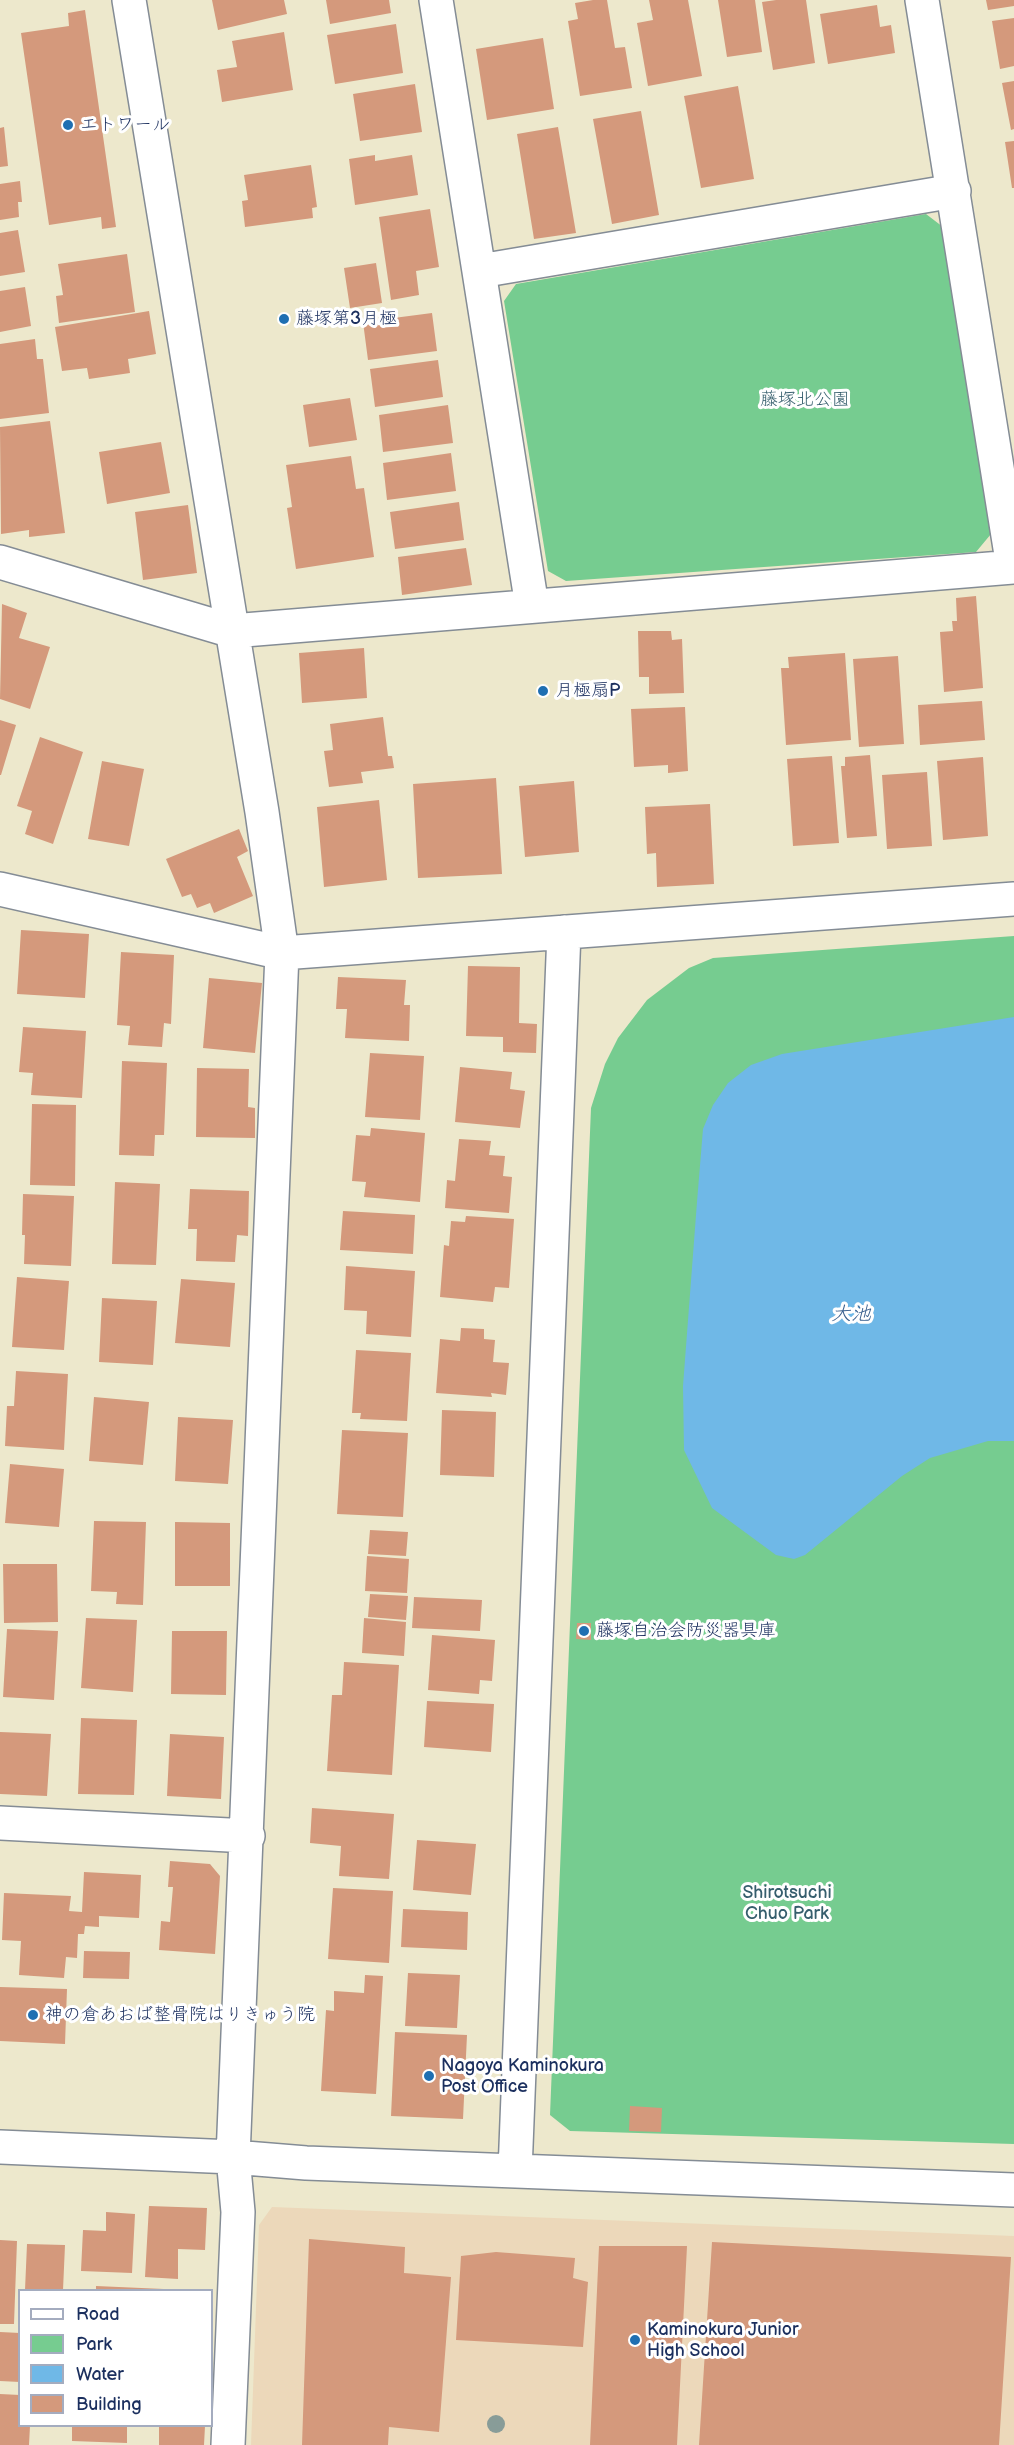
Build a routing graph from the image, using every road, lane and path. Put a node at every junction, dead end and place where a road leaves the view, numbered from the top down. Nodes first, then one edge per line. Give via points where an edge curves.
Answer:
1 (129, 0) edge
2 (435, 0) edge
3 (922, 0) edge
4 (954, 190) junction
5 (480, 271) junction
6 (0, 561) edge
7 (1013, 567) edge
8 (532, 606) junction
9 (232, 631) junction
10 (0, 889) edge
11 (1014, 899) edge
12 (564, 932) junction
13 (282, 953) junction
14 (0, 1823) edge
15 (248, 1836) junction
16 (0, 2147) edge
17 (233, 2157) junction
18 (515, 2171) junction
19 (1014, 2190) edge
20 (228, 2445) edge

1 - 9 street
2 - 5 street
3 - 4 street
4 - 5 street
4 - 7 street
5 - 8 street
6 - 9 street
7 - 8 street
8 - 9 street
9 - 13 street
10 - 13 street
11 - 12 street
12 - 13 street
12 - 18 street
13 - 15 street
14 - 15 street
15 - 17 street
16 - 17 street
17 - 18 street
17 - 20 street via 238,2212
18 - 19 street

